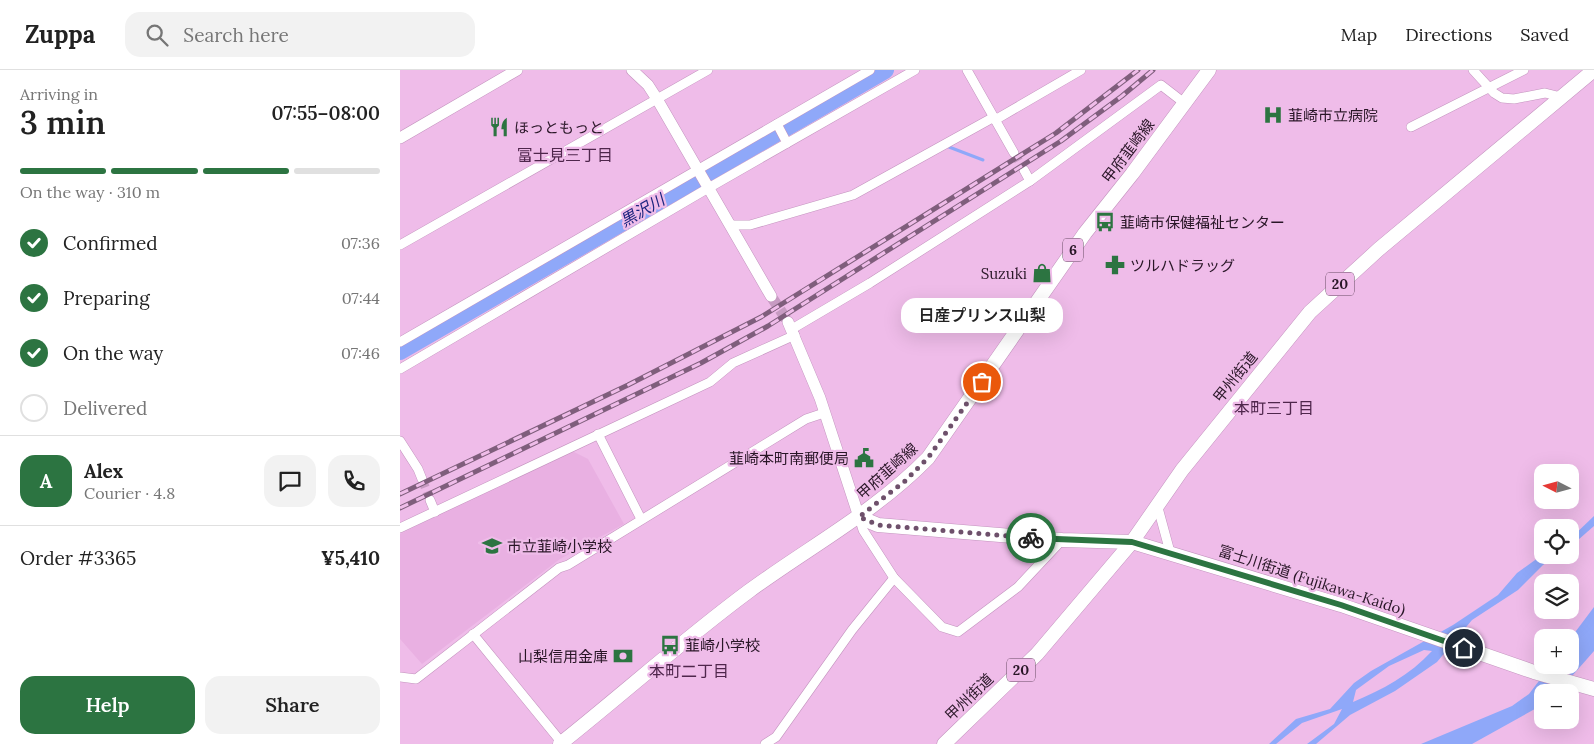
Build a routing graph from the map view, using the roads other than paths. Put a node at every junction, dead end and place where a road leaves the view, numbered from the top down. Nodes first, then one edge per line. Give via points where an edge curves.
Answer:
1 (517, 70) edge
2 (632, 70) edge
3 (708, 70) edge
4 (870, 70) edge
5 (915, 70) edge
6 (967, 70) edge
7 (1081, 70) edge
8 (1209, 70) edge
9 (1473, 70) edge
10 (1524, 70) edge
11 (1594, 70) edge
12 (1490, 86) junction
13 (1560, 97) junction
14 (657, 99) junction
15 (1183, 102) junction
16 (995, 118) junction
17 (777, 124) junction
18 (1411, 126) dead end
19 (400, 138) edge
20 (787, 143) junction
21 (1014, 153) tunnel mouth
22 (698, 170) junction
23 (1024, 170) tunnel mouth
24 (1030, 181) junction
25 (709, 187) junction
26 (731, 225) junction
27 (400, 245) edge
28 (772, 296) tunnel mouth
29 (792, 329) junction
30 (400, 342) edge
31 (400, 369) edge
32 (824, 413) junction
33 (598, 434) junction
34 (400, 441) edge
35 (422, 479) tunnel mouth
36 (430, 500) tunnel mouth
37 (1157, 504) junction
38 (435, 512) junction
39 (859, 517) junction
40 (641, 519) junction
41 (400, 528) edge
42 (1062, 540) junction
43 (1132, 542) junction
44 (1170, 552) junction
45 (894, 578) junction
46 (473, 634) junction
47 (400, 677) edge
48 (1594, 689) edge
49 (561, 743) edge
50 (765, 744) edge
51 (944, 744) edge

1 - 19 street
2 - 14 street
3 - 14 street
4 - 17 street
5 - 20 street
6 - 16 street
7 - 16 street
8 - 15 main road, 甲府韮崎線 / 6
9 - 12 street
10 - 12 street
11 - 13 main road, 甲州街道 / 20
12 - 13 street via 1502,98 1545,93
12 - 18 street
13 - 37 main road, 甲州街道 / 20 via 1386,243 1310,312 1235,402
14 - 22 street
14 - 27 street
15 - 24 street via 1161,85
15 - 39 main road, 甲府韮崎線 / 6 via 1085,233 934,450 905,481
16 - 21 street
16 - 26 street via 853,195 750,225
17 - 20 street
17 - 22 street
20 - 25 street
22 - 25 street
22 - 30 street
23 - 24 street
24 - 29 street
25 - 26 street
25 - 31 street
26 - 28 street
29 - 32 street
29 - 33 street via 733,363 710,382
32 - 39 street
32 - 40 street via 806,419
33 - 38 street
33 - 40 street
34 - 35 street
36 - 38 street
37 - 43 main road, 甲州街道 / 20
37 - 44 street
38 - 41 street
39 - 42 main road, 富士川街道 (Fujikawa-Kaido) via 878,525
39 - 45 street via 863,530
39 - 49 main road, 甲府韮崎線 / 6 via 749,591
40 - 46 street via 559,568
42 - 43 main road, 富士川街道 (Fujikawa-Kaido)
42 - 45 street via 1018,587 958,632 942,627
43 - 44 main road, 富士川街道 (Fujikawa-Kaido)
43 - 51 main road, 甲州街道 / 20 via 1038,654
44 - 48 main road, 富士川街道 (Fujikawa-Kaido)
45 - 50 street via 852,630 776,737
46 - 47 street via 416,679
46 - 49 street

